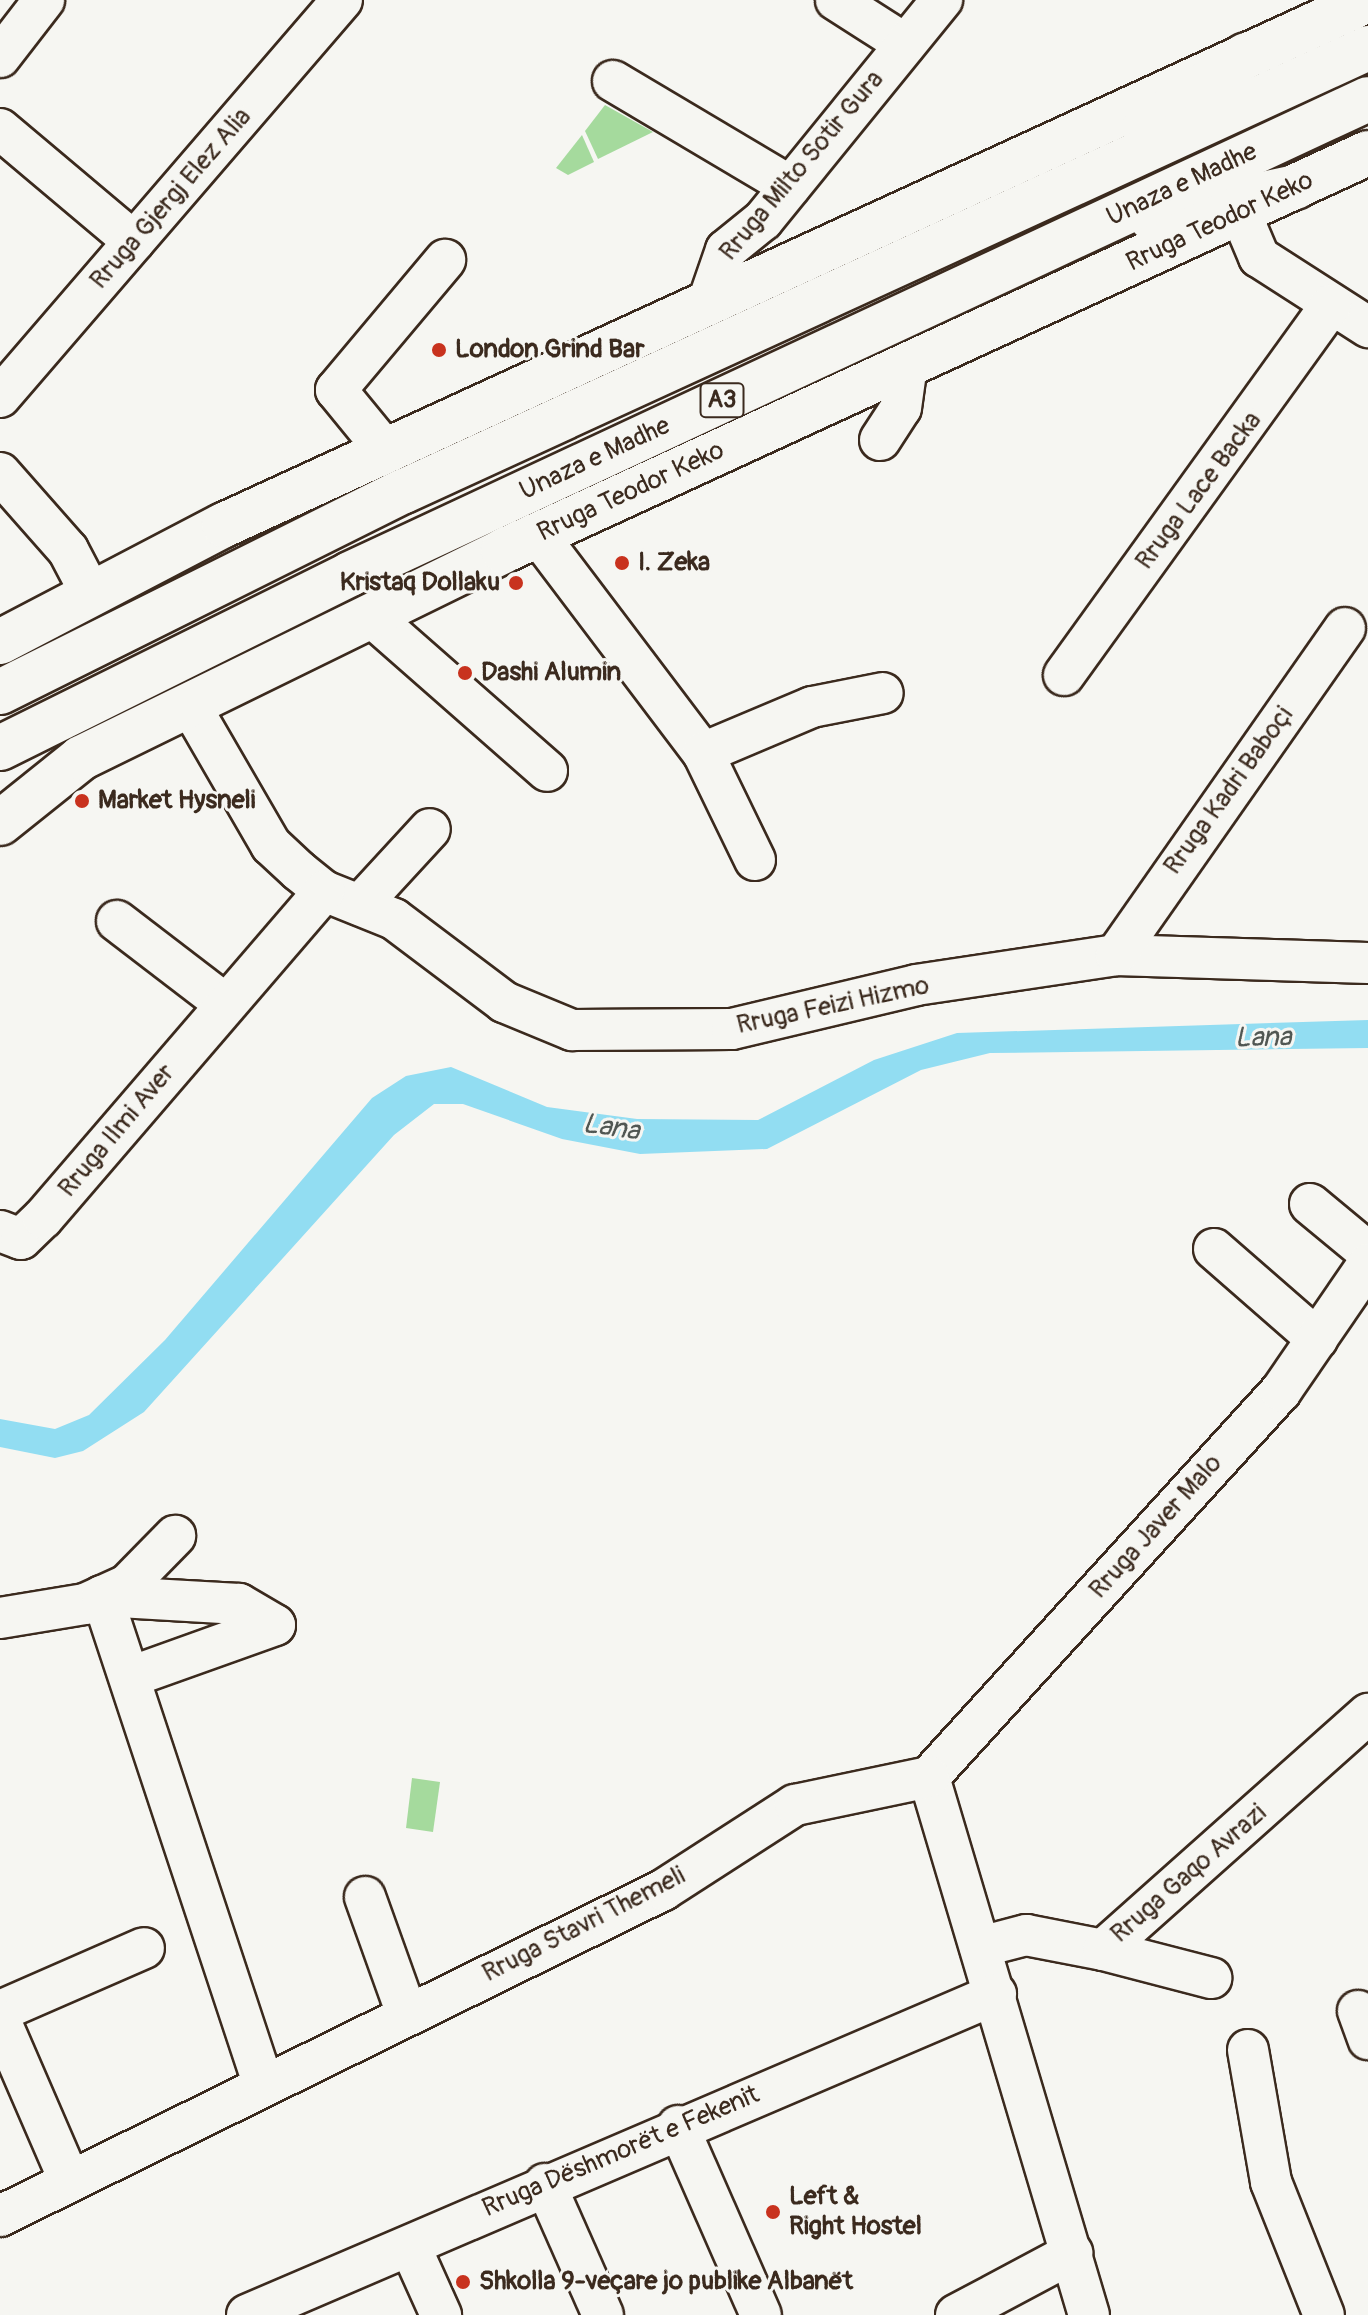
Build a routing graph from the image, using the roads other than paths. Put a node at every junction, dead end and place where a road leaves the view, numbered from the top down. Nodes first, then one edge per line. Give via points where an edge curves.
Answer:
1 (44, 0) edge
2 (342, 0) edge
3 (836, 0) edge
4 (942, 0) edge
5 (1368, 0) edge
6 (6, 36) edge
7 (905, 44) junction
8 (1368, 48) edge
9 (1246, 55) junction
10 (613, 81) dead end
11 (1368, 99) edge
12 (0, 129) edge
13 (1368, 153) edge
14 (1073, 183) junction
15 (790, 186) junction
16 (1296, 187) junction
17 (1240, 212) junction
18 (1093, 226) junction
19 (134, 242) junction
20 (445, 260) dead end
21 (708, 302) junction
22 (1331, 305) junction
23 (1368, 327) edge
24 (907, 365) junction
25 (0, 397) edge
26 (880, 440) dead end
27 (386, 451) junction
28 (0, 473) edge
29 (538, 535) junction
30 (91, 594) junction
31 (372, 617) junction
32 (1345, 628) dead end
33 (0, 642) edge
34 (1064, 675) dead end
35 (0, 692) edge
36 (883, 693) dead end
37 (191, 707) junction
38 (0, 748) edge
39 (703, 753) junction
40 (81, 758) junction
41 (547, 771) dead end
42 (0, 793) edge
43 (0, 823) edge
44 (430, 829) dead end
45 (755, 860) dead end
46 (342, 898) junction
47 (117, 921) dead end
48 (1116, 955) junction
49 (1368, 963) edge
50 (225, 1004) junction
51 (1310, 1204) dead end
52 (0, 1231) edge
53 (1214, 1249) dead end
54 (1368, 1252) edge
55 (1368, 1264) edge
56 (1317, 1339) junction
57 (175, 1536) dead end
58 (102, 1596) junction
59 (0, 1618) edge
60 (130, 1677) junction
61 (1368, 1714) edge
62 (929, 1777) junction
63 (365, 1897) dead end
64 (980, 1947) junction
65 (144, 1948) dead end
66 (1103, 1950) junction
67 (1211, 1978) dead end
68 (996, 1994) junction
69 (0, 2011) edge
70 (407, 2014) junction
71 (0, 2020) edge
72 (1248, 2050) dead end
73 (264, 2086) junction
74 (678, 2126) junction
75 (70, 2182) junction
76 (545, 2184) junction
77 (0, 2216) edge
78 (410, 2246) junction
79 (1072, 2253) junction
80 (321, 2301) edge
81 (247, 2315) edge
82 (441, 2315) edge
83 (603, 2315) edge
84 (761, 2315) edge
85 (956, 2315) edge
86 (1089, 2315) edge
87 (1324, 2315) edge

1 - 6 street
2 - 19 street, Rruga Gjergj Elez Alia
3 - 7 street
4 - 7 street, Rruga Milto Sotir Gura
5 - 9 main road
7 - 15 street, Rruga Milto Sotir Gura
8 - 14 main road, Unaza e Madhe / A3
9 - 14 main road
9 - 21 main road
10 - 15 street
11 - 18 main road, Unaza e Madhe / A3
12 - 19 street
13 - 16 main road, Rruga Teodor Keko
14 - 35 main road, Unaza e Madhe / A3 via 418,484
15 - 21 street, Rruga Milto Sotir Gura via 726,250
16 - 17 main road, Rruga Teodor Keko
16 - 18 main road
17 - 22 street via 1259,257
17 - 24 main road, Rruga Teodor Keko
18 - 38 main road, Unaza e Madhe / A3 via 364,568
19 - 25 street, Rruga Gjergj Elez Alia
20 - 27 street via 336,390
21 - 27 main road
22 - 23 street
22 - 34 street, Rruga Lace Backa
24 - 26 street via 901,408
24 - 29 main road, Rruga Teodor Keko
27 - 30 main road
28 - 30 street via 68,550
29 - 31 main road, Rruga Teodor Keko
29 - 39 street
30 - 33 main road
31 - 37 main road, Rruga Teodor Keko
31 - 41 street
32 - 48 street, Rruga Kadri Baboçi
36 - 39 street via 812,707
37 - 40 main road, Rruga Teodor Keko
37 - 46 street, Rruga Feizi Hizmo via 271,845
39 - 45 street
40 - 42 main road
40 - 43 main road, Rruga Teodor Keko
44 - 46 street, Rruga Ilmi Aver
46 - 48 street, Rruga Feizi Hizmo via 394,919 504,1002 572,1030 732,1029 916,985
46 - 50 street, Rruga Ilmi Aver
47 - 50 street
48 - 49 street, Rruga Feizi Hizmo
50 - 52 street, Rruga Ilmi Aver via 43,1218 21,1239
51 - 54 street
53 - 56 street
55 - 56 street, Rruga Javer Malo
56 - 62 street, Rruga Javer Malo via 1281,1391
57 - 58 street via 127,1585
58 - 59 street
58 - 60 street
58 - 60 street via 239,1604 275,1625
60 - 73 street
61 - 66 street, Rruga Gaqo Avrazi
62 - 64 street
62 - 70 street, Rruga Stavri Themeli via 795,1805 663,1890
63 - 70 street
64 - 66 street, Rruga Gaqo Avrazi via 1026,1935
64 - 68 street
65 - 69 street
66 - 67 street
68 - 74 street, Rruga Dëshmorët e Fekenit
68 - 79 street
70 - 73 street, Rruga Stavri Themeli
71 - 75 street
72 - 87 street via 1271,2182
73 - 75 street, Rruga Stavri Themeli
74 - 76 street, Rruga Dëshmorët e Fekenit
74 - 84 street
75 - 77 street, Rruga Stavri Themeli
76 - 78 street, Rruga Dëshmorët e Fekenit
76 - 83 street
78 - 80 street, Rruga Dëshmorët e Fekenit
78 - 82 street
79 - 85 street
79 - 86 street
80 - 81 street, Rruga Dëshmorët e Fekenit

